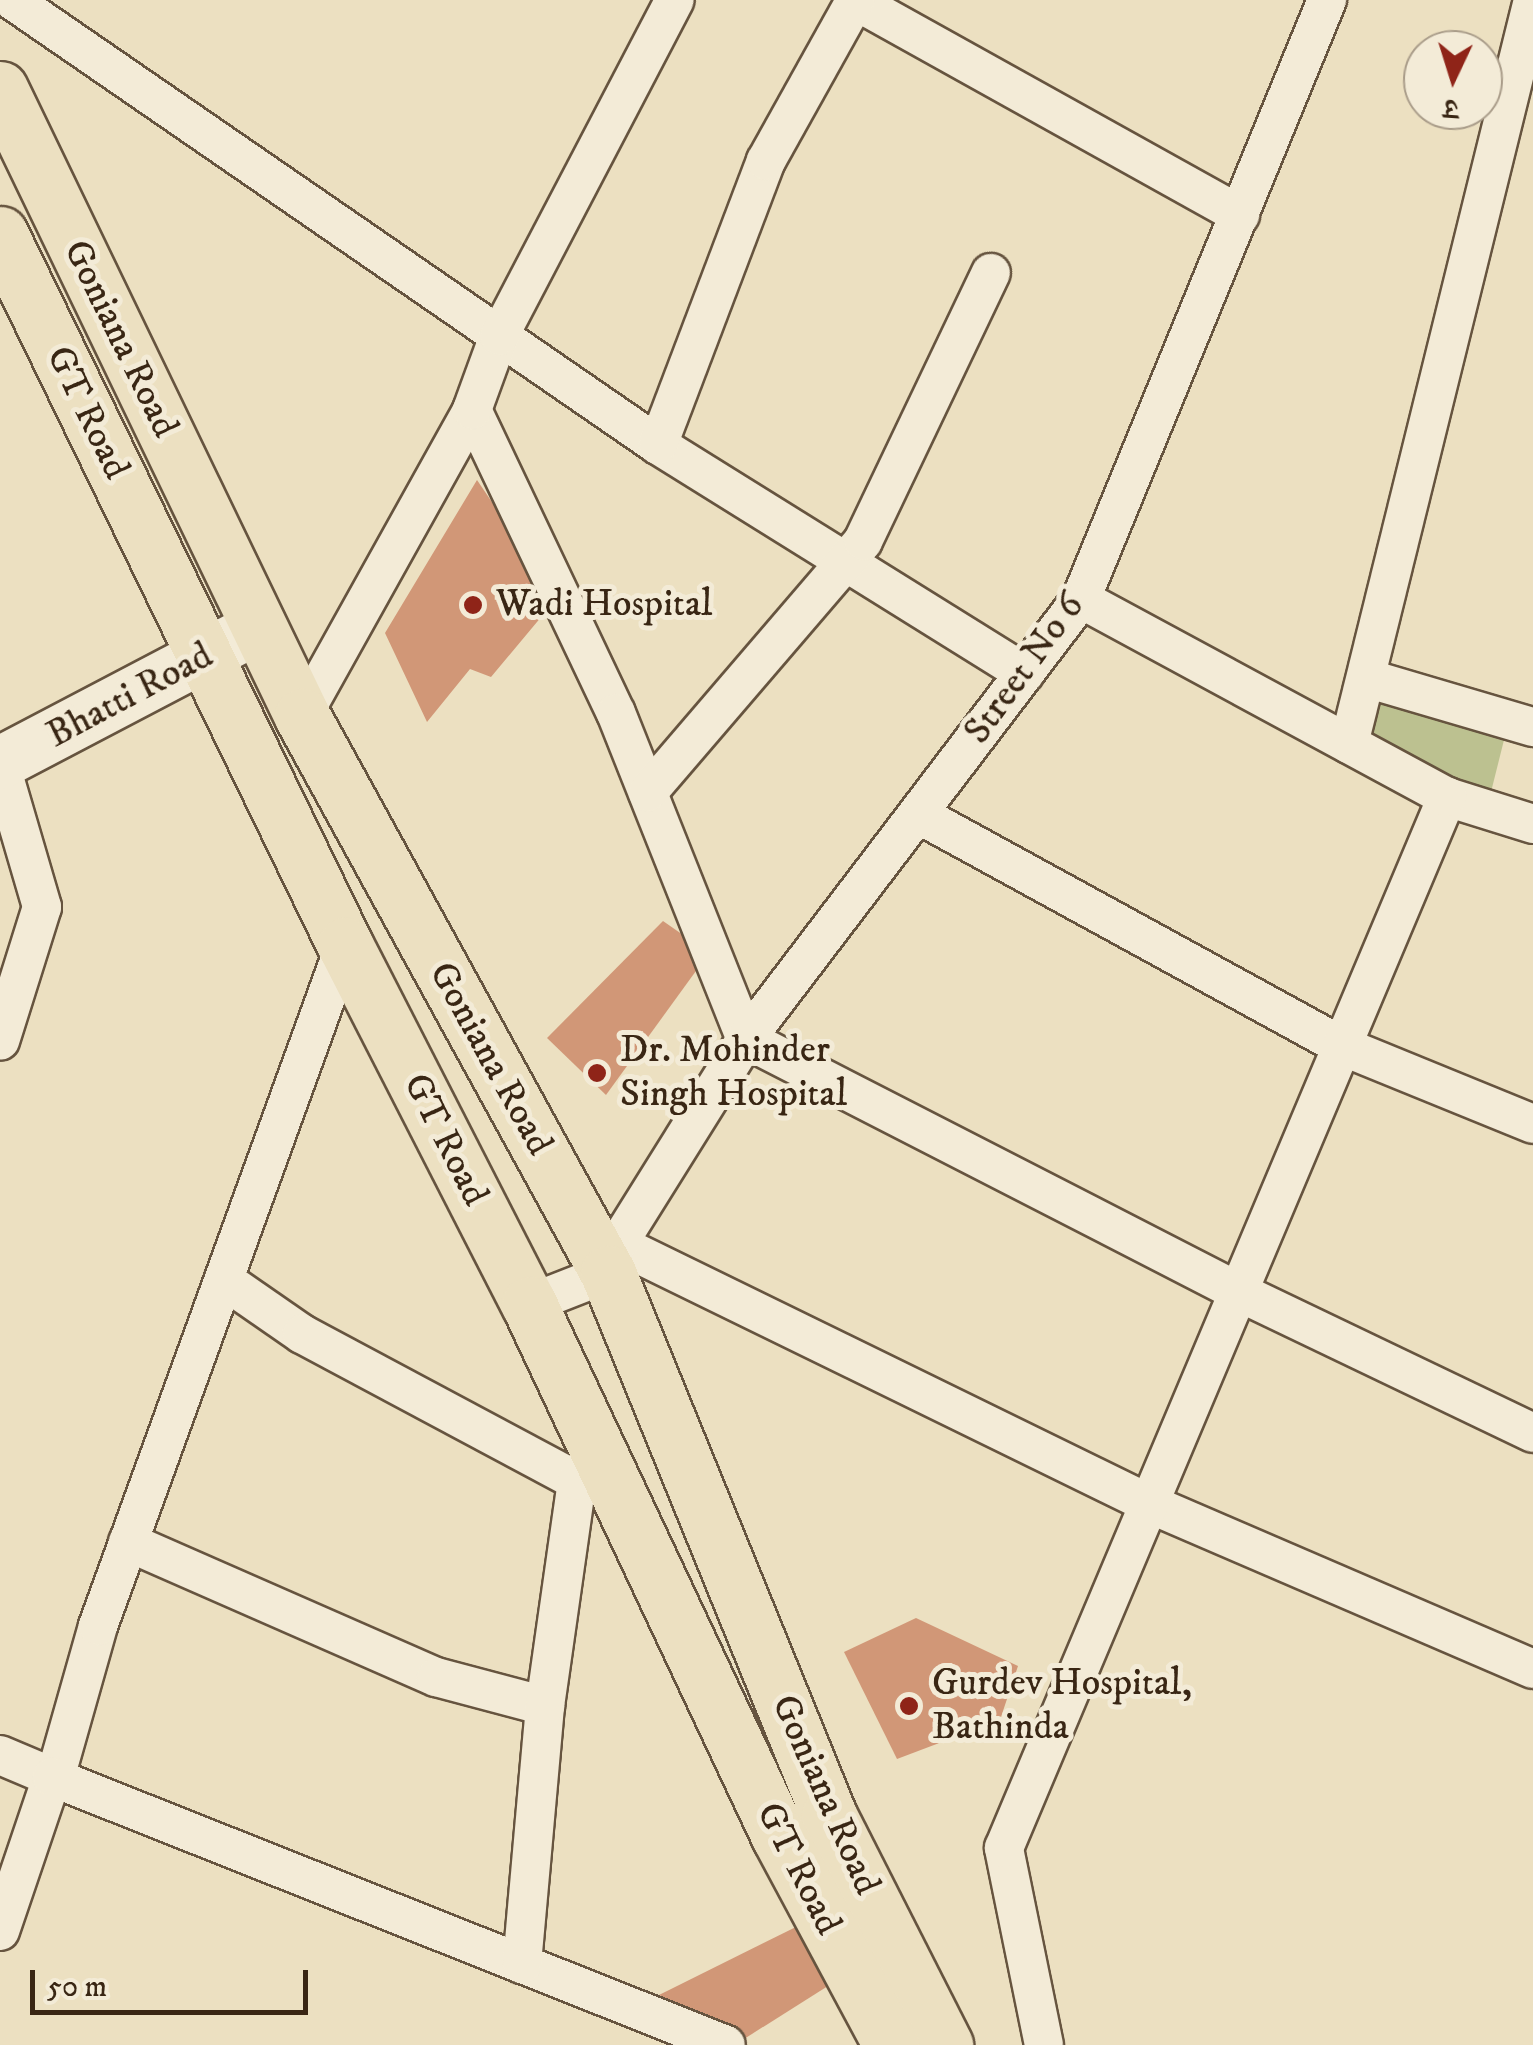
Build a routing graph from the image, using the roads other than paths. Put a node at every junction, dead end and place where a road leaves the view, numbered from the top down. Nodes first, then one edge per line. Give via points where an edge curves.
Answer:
1 (12, 0) edge
2 (675, 0) edge
3 (854, 0) edge
4 (1327, 0) edge
5 (1533, 0) edge
6 (0, 89) edge
7 (1240, 216) junction
8 (0, 234) edge
9 (991, 273) dead end
10 (500, 336) junction
11 (472, 410) junction
12 (658, 444) junction
13 (847, 562) junction
14 (1081, 599) junction
15 (258, 627) junction
16 (205, 658) junction
17 (1025, 673) junction
18 (1366, 678) junction
19 (302, 716) junction
20 (1533, 727) edge
21 (1350, 744) junction
22 (0, 763) edge
23 (648, 792) junction
24 (1447, 797) junction
25 (918, 814) junction
26 (1533, 824) edge
27 (345, 945) junction
28 (746, 1039) junction
29 (0, 1041) edge
30 (1342, 1046) junction
31 (1533, 1124) edge
32 (613, 1258) junction
33 (224, 1280) junction
34 (1239, 1292) junction
35 (528, 1304) junction
36 (1533, 1433) edge
37 (586, 1465) junction
38 (1150, 1504) junction
39 (128, 1542) junction
40 (1533, 1668) edge
41 (545, 1706) junction
42 (0, 1755) edge
43 (54, 1778) junction
44 (0, 1931) edge
45 (522, 1964) junction
46 (726, 2045) edge
47 (890, 2045) edge
48 (944, 2045) edge
49 (1044, 2045) edge

1 - 10 street
2 - 10 street
3 - 7 street
3 - 12 street via 766,161
4 - 7 street, Street No 6
5 - 18 street
6 - 15 main road, Goniana Road
7 - 14 street, Street No 6
8 - 16 main road, GT Road
9 - 13 street
10 - 11 street
10 - 12 street
11 - 19 street
11 - 23 street
12 - 13 street
13 - 17 street
13 - 23 street
14 - 17 street, Street No 6
14 - 21 street
15 - 16 main road, Bhatti Road
15 - 19 main road, Goniana Road
16 - 22 main road, Bhatti Road
16 - 27 main road, GT Road
17 - 25 street, Street No 6
18 - 20 street
18 - 21 street
19 - 32 main road, Goniana Road
21 - 24 street
22 - 29 street via 42,907
23 - 28 street
24 - 26 street
24 - 30 street
25 - 28 street, Street No 6
25 - 30 street
27 - 33 street
27 - 35 main road, GT Road
28 - 32 street, Street No 6
28 - 34 street
30 - 31 street
30 - 34 street
32 - 35 street
32 - 38 street
32 - 48 main road, Goniana Road via 829,1816
33 - 37 street via 302,1334
33 - 39 street
34 - 36 street
34 - 38 street
35 - 37 main road, GT Road
37 - 41 street
37 - 47 main road, GT Road
38 - 40 street
38 - 49 street via 1004,1848
39 - 41 street via 436,1677
39 - 43 street
41 - 45 street
42 - 43 street
43 - 44 street
43 - 45 street
45 - 46 street

